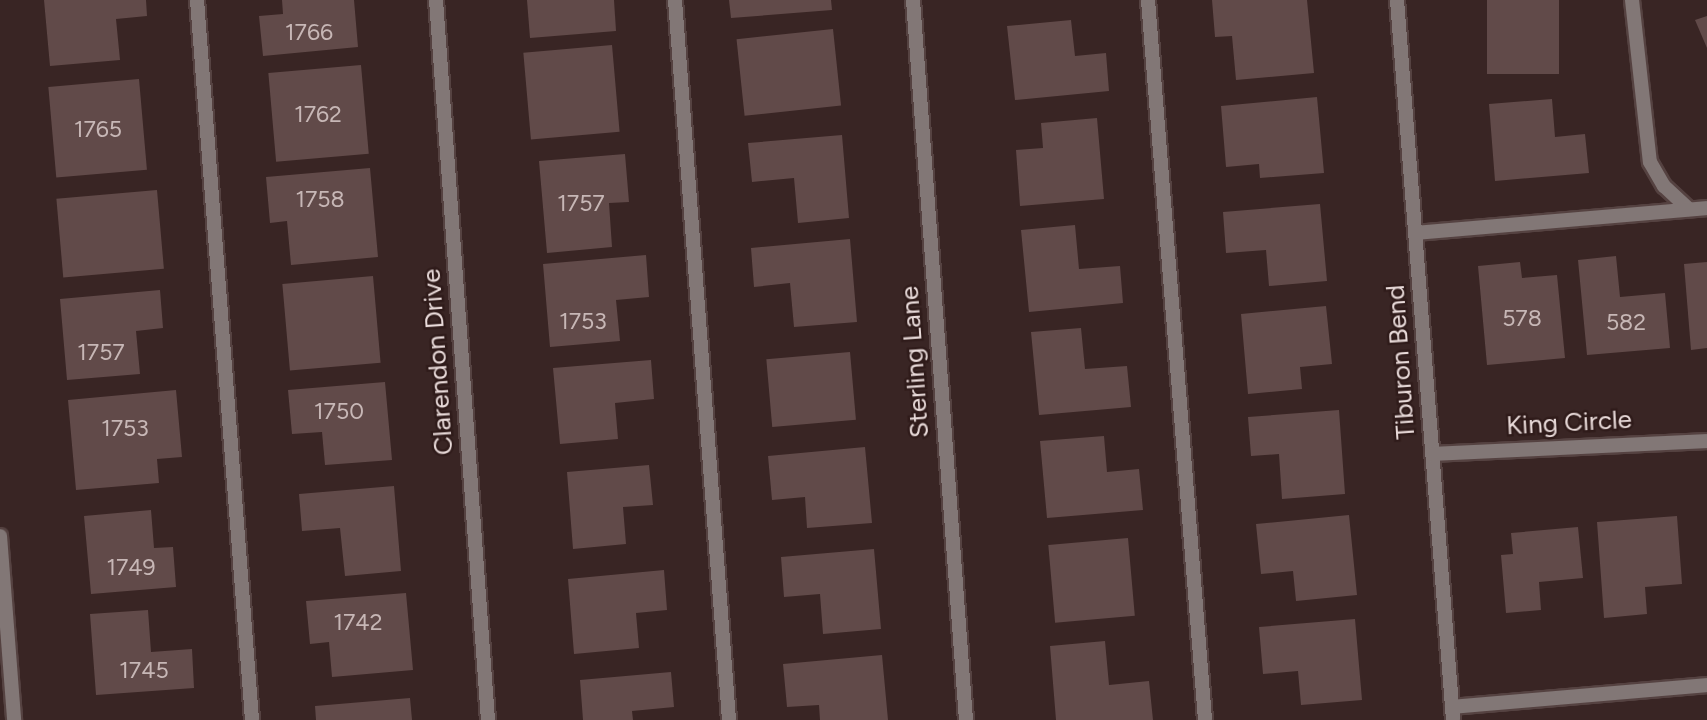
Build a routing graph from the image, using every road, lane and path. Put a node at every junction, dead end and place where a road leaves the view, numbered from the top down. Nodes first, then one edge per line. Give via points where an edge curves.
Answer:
1 (197, 0) edge
2 (436, 0) edge
3 (676, 0) edge
4 (913, 0) edge
5 (1148, 0) edge
6 (1397, 0) edge
7 (1632, 0) edge
8 (1707, 208) edge
9 (1689, 209) junction
10 (1416, 233) junction
11 (1707, 441) edge
12 (1433, 454) junction
13 (0, 536) edge
14 (1707, 685) edge
15 (1453, 714) edge
16 (14, 720) edge
17 (252, 720) edge
18 (488, 720) edge
19 (729, 720) edge
20 (966, 720) edge
21 (1205, 720) edge

1 - 17 street
2 - 18 street, Clarendon Drive
3 - 19 street
4 - 20 street, Sterling Lane
5 - 21 street
6 - 10 street, Tiburon Bend
7 - 9 street via 1650,162 1664,186
8 - 9 street
9 - 10 street
10 - 12 street, Tiburon Bend
11 - 12 street, King Circle
12 - 15 street, Tiburon Bend
13 - 16 street
14 - 15 street

